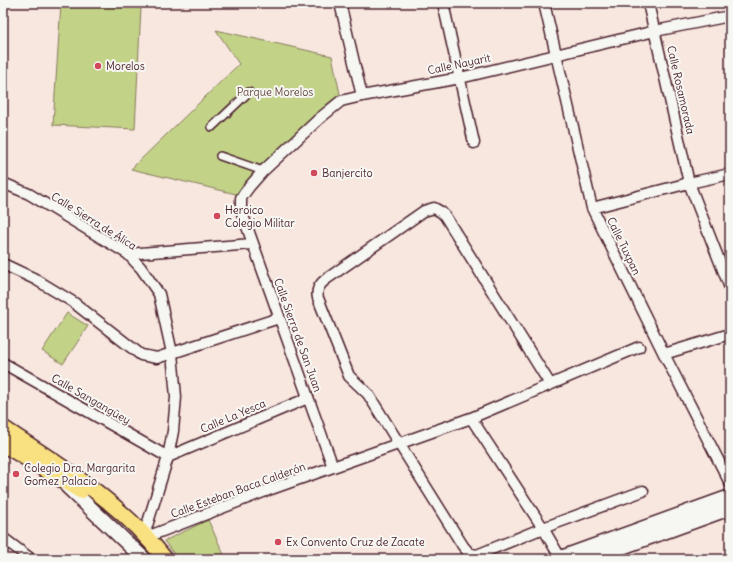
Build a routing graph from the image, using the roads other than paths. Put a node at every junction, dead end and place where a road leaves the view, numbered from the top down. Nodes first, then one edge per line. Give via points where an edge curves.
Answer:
1 (340, 3) edge
2 (443, 3) edge
3 (544, 3) edge
4 (648, 3) edge
5 (730, 16) edge
6 (655, 31) junction
7 (556, 54) junction
8 (460, 78) junction
9 (249, 92) dead end
10 (362, 96) junction
11 (212, 127) dead end
12 (474, 143) dead end
13 (220, 156) dead end
14 (263, 171) junction
15 (730, 174) edge
16 (3, 183) edge
17 (689, 183) junction
18 (592, 208) junction
19 (241, 210) joint
20 (252, 244) junction
21 (128, 254) junction
22 (3, 264) edge
23 (730, 288) edge
24 (279, 318) junction
25 (730, 334) edge
26 (638, 347) dead end
27 (172, 353) junction
28 (664, 354) junction
29 (3, 363) edge
30 (550, 384) junction
31 (308, 398) junction
32 (471, 418) junction
33 (3, 428) edge
34 (3, 444) edge
35 (398, 444) junction
36 (168, 457) junction
37 (333, 467) junction
38 (60, 472) junction
39 (730, 483) edge
40 (643, 491) dead end
41 (730, 497) edge
42 (730, 508) edge
43 (543, 528) junction
44 (149, 532) junction
45 (3, 538) edge
46 (606, 552) edge
47 (141, 557) edge
48 (32, 559) edge
49 (155, 559) edge
50 (165, 559) edge
51 (174, 559) edge
52 (560, 559) edge
53 (589, 559) edge

1 - 10 street
2 - 8 street
3 - 7 street, Calle Tuxpan
4 - 6 street, Calle Rosamorada
5 - 6 street, Calle Nayarit
6 - 7 street, Calle Nayarit
6 - 17 street, Calle Rosamorada
7 - 8 street, Calle Nayarit
7 - 18 street, Calle Tuxpan
8 - 10 street, Calle Nayarit
8 - 12 street
9 - 11 street
10 - 14 street, Calle Nayarit via 341,101
13 - 14 street
14 - 19 street, Calle Nayarit via 241,198
15 - 17 street
16 - 21 street, Calle Sierra de Álica via 29,194
17 - 18 street
17 - 23 street, Calle Rosamorada
18 - 28 street, Calle Tuxpan
19 - 20 street, Calle Sierra de San Juan
20 - 21 street
20 - 24 street, Calle Sierra de San Juan
21 - 27 street, Calle Sierra de Álica via 159,294
22 - 27 street via 35,279 73,302 140,355 156,358
24 - 27 street
24 - 31 street, Calle Sierra de San Juan
25 - 28 street
26 - 30 street, Calle Esteban Baca Calderón
27 - 36 street, Calle Sierra de Álica via 176,398
28 - 39 street, Calle Tuxpan
29 - 36 street, Calle Sangangüey
30 - 32 street, Calle Esteban Baca Calderón
30 - 35 street via 445,216 434,208 429,209 321,283 317,294 349,376 368,394
31 - 36 street, Calle La Yesca
31 - 37 street, Calle Sierra de San Juan
32 - 35 street, Calle Esteban Baca Calderón
32 - 43 street
33 - 38 main road
34 - 38 main road
35 - 37 street, Calle Esteban Baca Calderón
35 - 43 street via 469,553 477,555
36 - 44 street, Calle Sierra de Álica
37 - 44 street, Calle Esteban Baca Calderón
38 - 44 main road via 100,487
38 - 47 main road
38 - 49 main road via 116,519
38 - 50 main road via 98,493 122,512
40 - 43 street
41 - 46 main road
42 - 46 main road
43 - 52 street
44 - 51 main road
45 - 48 street
46 - 52 main road
46 - 53 main road

